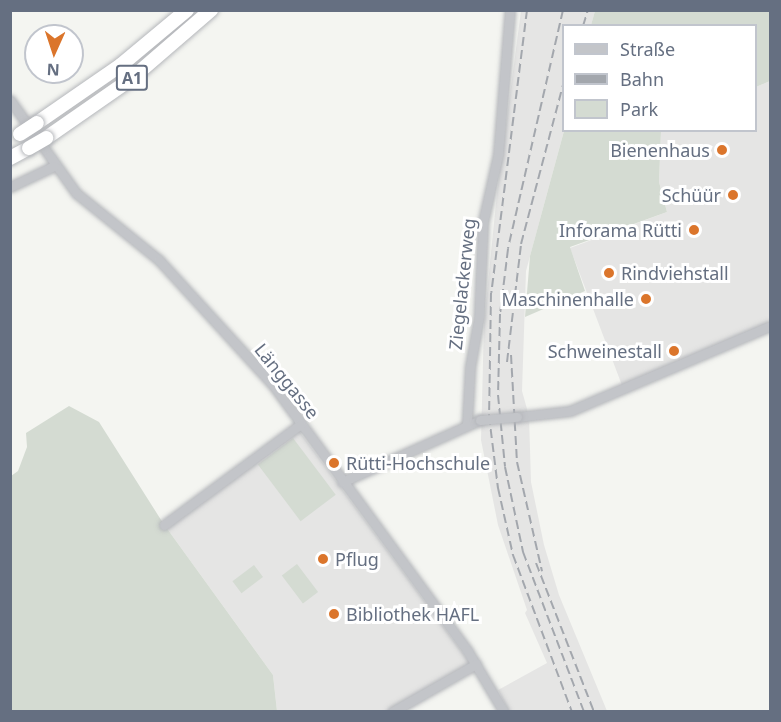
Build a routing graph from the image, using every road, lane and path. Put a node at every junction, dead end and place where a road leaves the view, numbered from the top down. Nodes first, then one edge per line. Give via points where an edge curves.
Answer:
1 (187, 10) edge
2 (211, 10) edge
3 (510, 10) edge
4 (10, 100) edge
5 (15, 137) edge
6 (10, 158) edge
7 (54, 166) junction
8 (10, 188) edge
9 (771, 326) edge
10 (467, 423) junction
11 (301, 424) junction
12 (342, 482) junction
13 (164, 525) dead end
14 (476, 664) junction
15 (392, 711) edge
16 (504, 711) edge

1 - 5 highway, A1, bridge via 122,65
2 - 6 highway, A1, bridge via 131,78 46,138
3 - 10 street, Ziegelackerweg via 498,155 483,222 479,317 470,367
4 - 7 street, Länggasse
7 - 8 street
7 - 11 street, Länggasse via 90,207 167,268 273,385
9 - 10 street, bridge via 570,411
10 - 12 street via 424,448
11 - 12 street, Länggasse
11 - 13 street
12 - 14 street, Länggasse
14 - 15 street
14 - 16 street, Länggasse

